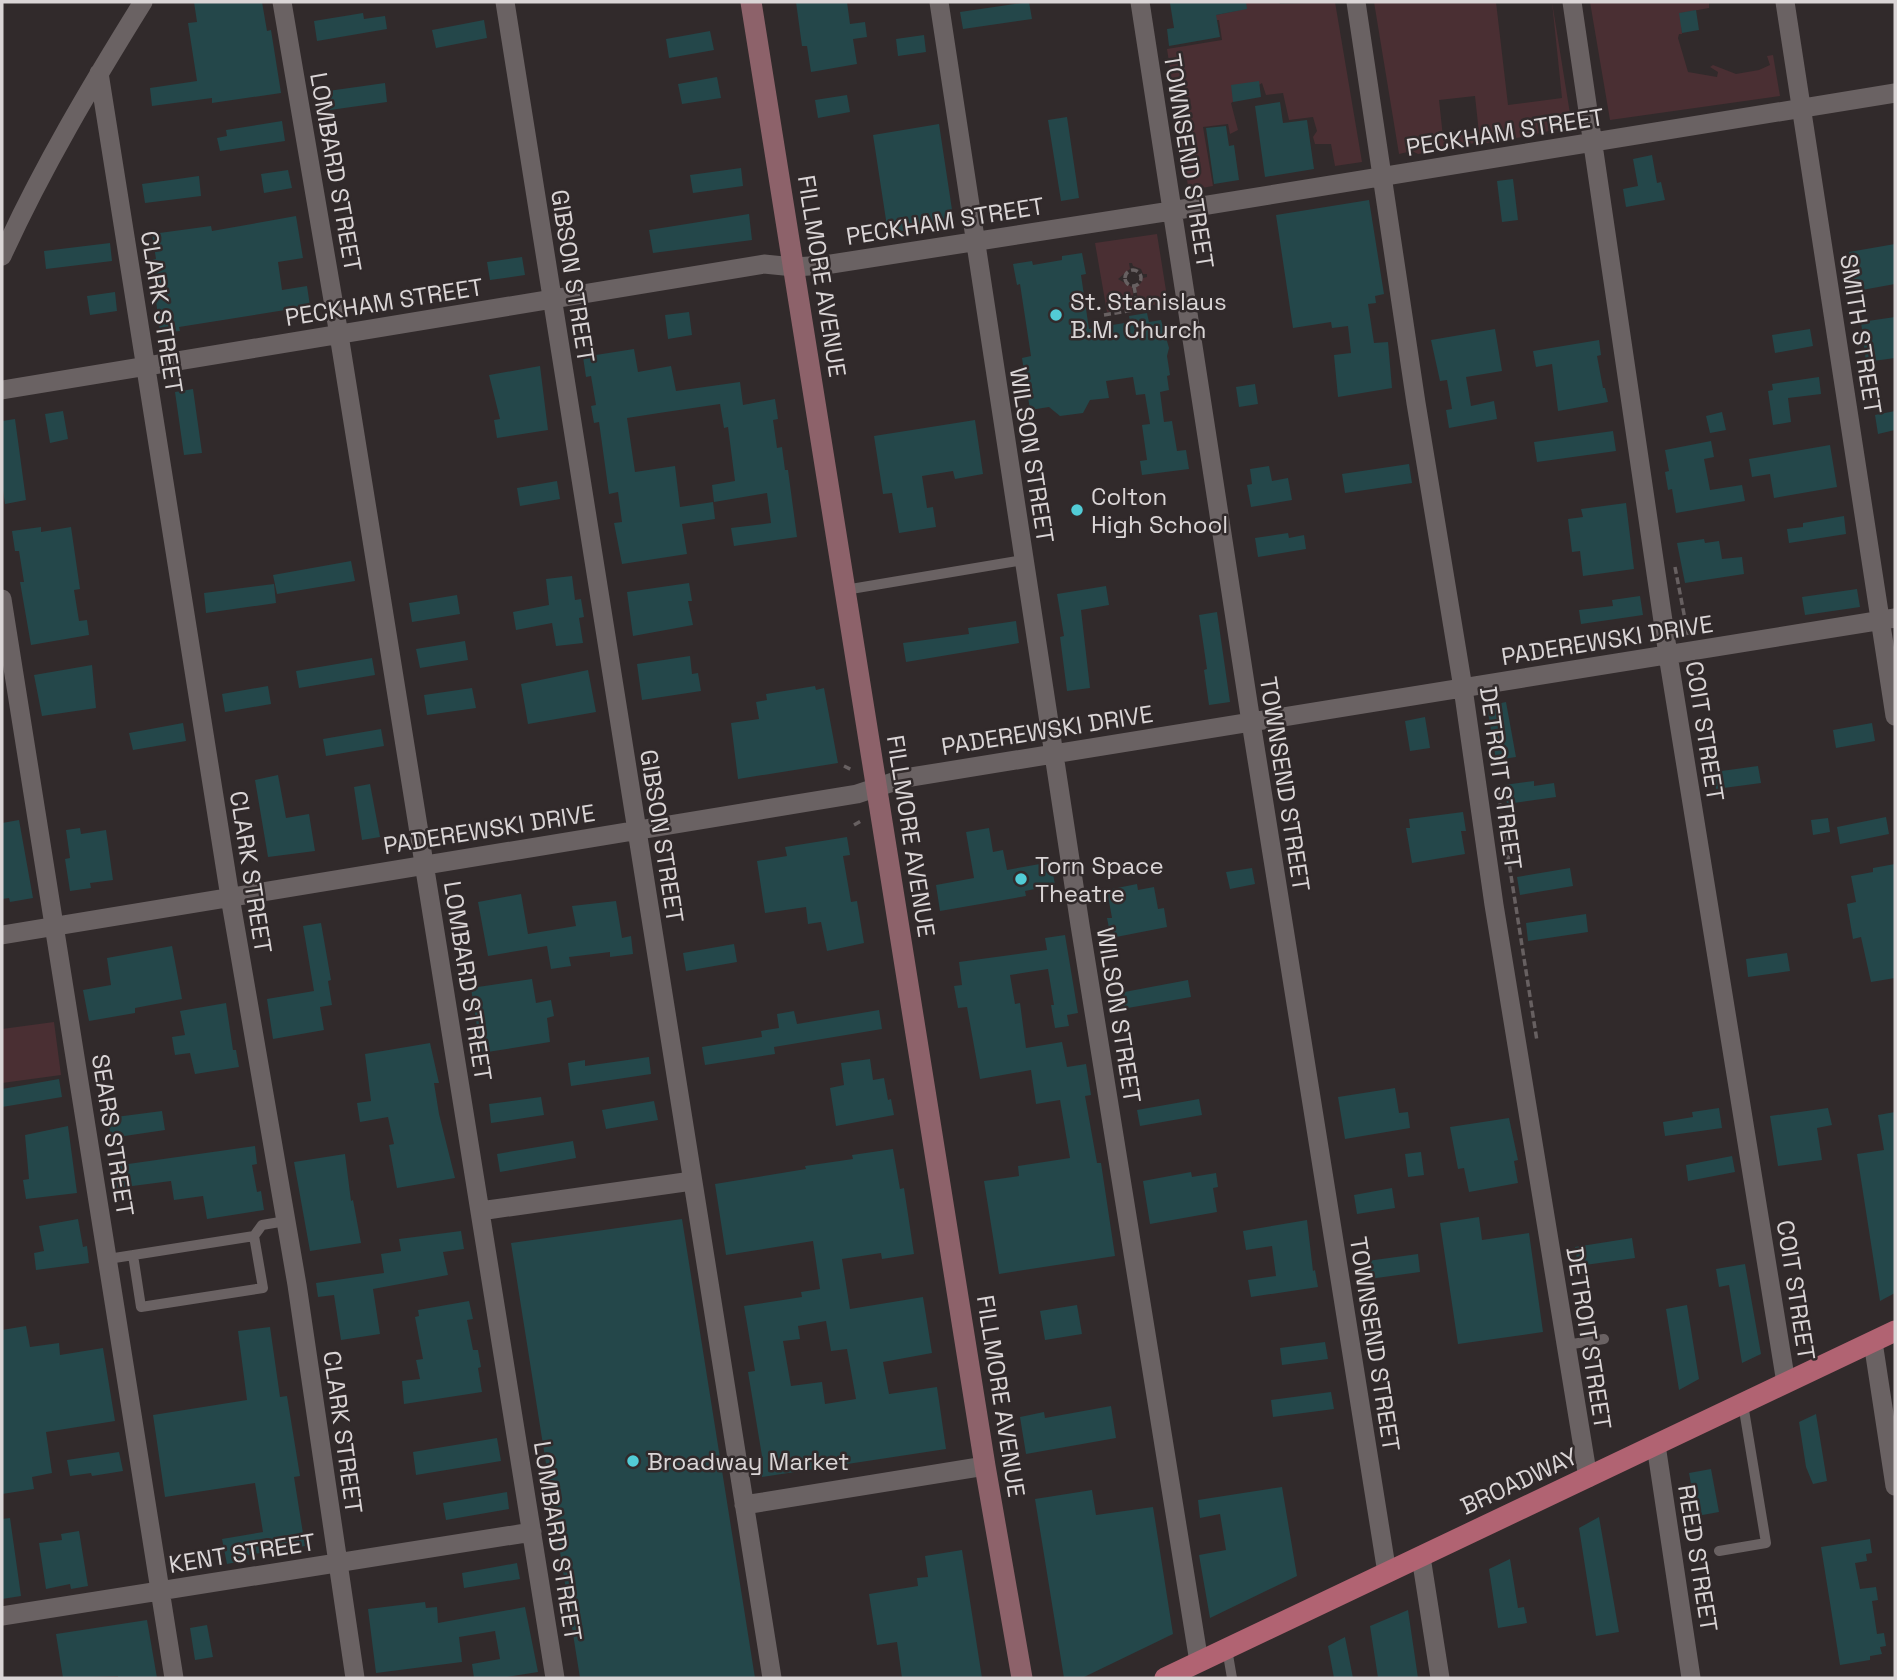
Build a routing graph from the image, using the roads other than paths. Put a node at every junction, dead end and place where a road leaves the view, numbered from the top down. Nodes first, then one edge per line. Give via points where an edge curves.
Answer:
1 (143, 2) edge
2 (282, 2) edge
3 (505, 2) edge
4 (751, 2) edge
5 (939, 2) edge
6 (1140, 2) edge
7 (1356, 2) edge
8 (1572, 2) edge
9 (1785, 2) edge
10 (99, 73) junction
11 (1895, 93) edge
12 (1802, 108) junction
13 (1594, 142) junction
14 (1382, 177) junction
15 (1171, 211) junction
16 (8, 232) edge
17 (975, 240) junction
18 (2, 256) edge
19 (794, 267) junction
20 (552, 300) junction
21 (339, 335) junction
22 (146, 366) junction
23 (2, 390) edge
24 (1023, 560) junction
25 (845, 590) junction
26 (2, 599) edge
27 (1887, 619) edge
28 (1668, 654) junction
29 (1463, 688) junction
30 (1895, 716) edge
31 (1251, 722) junction
32 (1054, 754) junction
33 (877, 788) junction
34 (636, 830) junction
35 (424, 865) junction
36 (230, 897) junction
37 (55, 926) junction
38 (2, 935) edge
39 (692, 1181) junction
40 (480, 1211) junction
41 (286, 1221) junction
42 (254, 1236) junction
43 (133, 1255) junction
44 (108, 1259) junction
45 (1895, 1331) edge
46 (1604, 1339) dead end
47 (1873, 1342) junction
48 (1566, 1345) junction
49 (1786, 1383) junction
50 (1744, 1404) junction
51 (1656, 1445) junction
52 (985, 1466) junction
53 (1588, 1478) junction
54 (1895, 1486) edge
55 (744, 1505) junction
56 (532, 1532) junction
57 (1719, 1551) dead end
58 (1421, 1557) junction
59 (337, 1563) junction
60 (1387, 1573) junction
61 (160, 1591) junction
62 (2, 1616) edge
63 (1227, 1649) junction
64 (1190, 1670) edge
65 (174, 1678) edge
66 (355, 1678) edge
67 (555, 1678) edge
68 (772, 1678) edge
69 (1023, 1678) edge
70 (1165, 1678) edge
71 (1232, 1678) edge
72 (1440, 1678) edge
73 (1691, 1678) edge

1 - 10 street
2 - 21 street, LOMBARD STREET
3 - 20 street, GIBSON STREET
4 - 19 street, FILLMORE AVENUE
5 - 17 street, WILSON STREET
6 - 15 street, TOWNSEND STREET
7 - 14 street, DETROIT STREET
8 - 13 street, COIT STREET
9 - 12 street, SMITH STREET
10 - 16 street
10 - 22 street, CLARK STREET
11 - 12 street, PECKHAM STREET
12 - 13 street, PECKHAM STREET
12 - 27 street, SMITH STREET
13 - 14 street, PECKHAM STREET
13 - 28 street, COIT STREET
14 - 15 street, PECKHAM STREET
14 - 29 street, DETROIT STREET
15 - 17 street, PECKHAM STREET
15 - 31 street, TOWNSEND STREET
16 - 18 street
17 - 19 street, PECKHAM STREET
17 - 24 street, WILSON STREET
19 - 20 street, PECKHAM STREET via 764,264
19 - 25 street, FILLMORE AVENUE
20 - 21 street, PECKHAM STREET
20 - 34 street, GIBSON STREET
21 - 22 street, PECKHAM STREET
21 - 35 street, LOMBARD STREET
22 - 23 street, PECKHAM STREET
22 - 36 street, CLARK STREET
24 - 25 lane
24 - 32 street, WILSON STREET
25 - 33 street, FILLMORE AVENUE
26 - 37 street, SEARS STREET
27 - 28 street, PADEREWSKI DRIVE
27 - 30 street, SMITH STREET
28 - 29 street, PADEREWSKI DRIVE
28 - 49 street, COIT STREET
29 - 31 street, PADEREWSKI DRIVE
29 - 48 street, DETROIT STREET
31 - 32 street, PADEREWSKI DRIVE
31 - 60 street, TOWNSEND STREET
32 - 33 street, PADEREWSKI DRIVE via 905,778
32 - 64 street, WILSON STREET
33 - 34 street, PADEREWSKI DRIVE
33 - 52 street, FILLMORE AVENUE
34 - 35 street, PADEREWSKI DRIVE
34 - 39 street, GIBSON STREET
35 - 36 street, PADEREWSKI DRIVE
35 - 40 street, LOMBARD STREET
36 - 37 street, PADEREWSKI DRIVE
36 - 41 street, CLARK STREET
37 - 38 street, PADEREWSKI DRIVE
37 - 44 street, SEARS STREET
39 - 40 street
39 - 55 street, GIBSON STREET
40 - 56 street, LOMBARD STREET
41 - 42 lane via 262,1225
41 - 59 street, CLARK STREET
42 - 43 lane
42 - 43 lane via 263,1288 181,1301 141,1307
43 - 44 lane
44 - 61 street, SEARS STREET
45 - 47 main road, BROADWAY
46 - 48 lane
47 - 49 main road, BROADWAY
47 - 54 street
48 - 53 street, DETROIT STREET
49 - 50 main road, BROADWAY
50 - 51 main road, BROADWAY
50 - 57 lane via 1766,1543
51 - 53 main road, BROADWAY
51 - 73 street, REED STREET
52 - 55 street
52 - 69 street, FILLMORE AVENUE
53 - 58 main road, BROADWAY
55 - 68 street, GIBSON STREET
56 - 59 street, KENT STREET
56 - 67 street, LOMBARD STREET
58 - 60 main road, BROADWAY
58 - 72 street
59 - 61 street, KENT STREET
59 - 66 street, CLARK STREET
60 - 63 main road, BROADWAY
61 - 62 street, KENT STREET
61 - 65 street, SEARS STREET
63 - 64 main road, BROADWAY
63 - 71 lane
64 - 70 main road, BROADWAY

